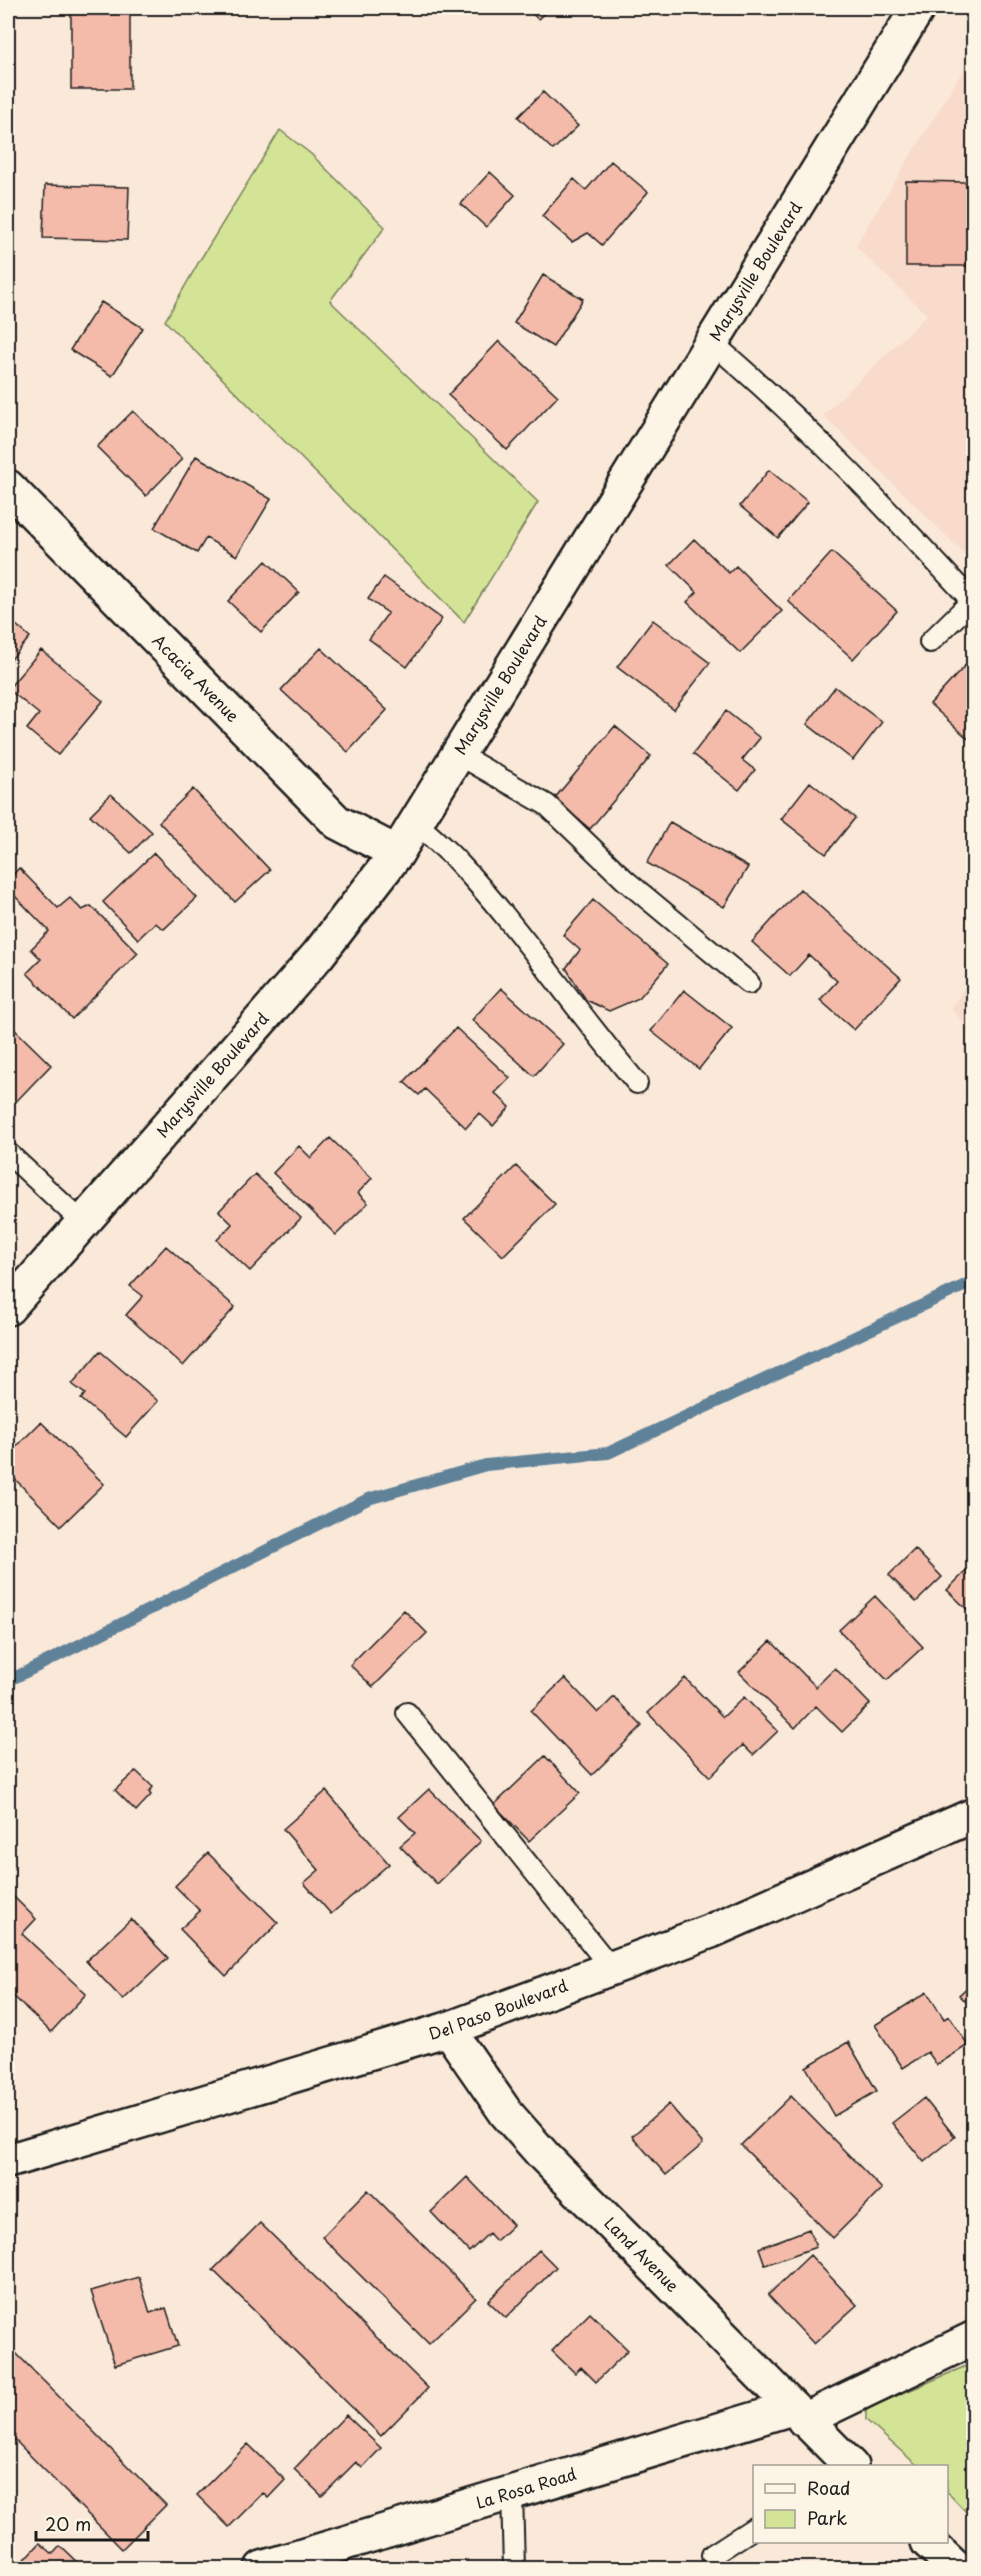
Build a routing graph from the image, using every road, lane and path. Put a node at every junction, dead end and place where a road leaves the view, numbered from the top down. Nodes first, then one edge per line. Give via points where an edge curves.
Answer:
1 (918, 8) edge
2 (711, 342) junction
3 (8, 487) edge
4 (930, 642) dead end
5 (458, 754) junction
6 (416, 822) junction
7 (398, 853) junction
8 (749, 983) dead end
9 (637, 1083) dead end
10 (8, 1153) edge
11 (83, 1222) junction
12 (8, 1308) edge
13 (407, 1713) dead end
14 (974, 1815) edge
15 (612, 1969) junction
16 (448, 2029) junction
17 (8, 2162) edge
18 (974, 2338) edge
19 (798, 2414) junction
20 (850, 2465) edge
21 (512, 2493) junction
22 (753, 2529) edge
23 (930, 2543) edge
24 (712, 2554) dead end
25 (262, 2568) edge
26 (513, 2568) edge
27 (956, 2568) edge

1 - 2 main road, Marysville Boulevard
2 - 4 lane via 757,380 886,507 972,601
2 - 5 main road, Marysville Boulevard
3 - 7 main road, Acacia Avenue via 337,822
5 - 6 main road, Marysville Boulevard
5 - 8 lane via 547,805 625,880
6 - 7 main road, Marysville Boulevard
6 - 9 lane via 459,863
7 - 11 main road, Marysville Boulevard via 318,955
10 - 11 lane
11 - 12 main road, Marysville Boulevard
13 - 15 lane
14 - 15 main road, Del Paso Boulevard via 722,1926
15 - 16 main road, Del Paso Boulevard
16 - 17 main road, Del Paso Boulevard
16 - 19 main road, Land Avenue via 513,2122
18 - 19 main road, La Rosa Road
19 - 20 main road, Land Avenue
19 - 21 main road, La Rosa Road
21 - 25 main road, La Rosa Road
21 - 26 lane
22 - 24 lane
23 - 27 main road

